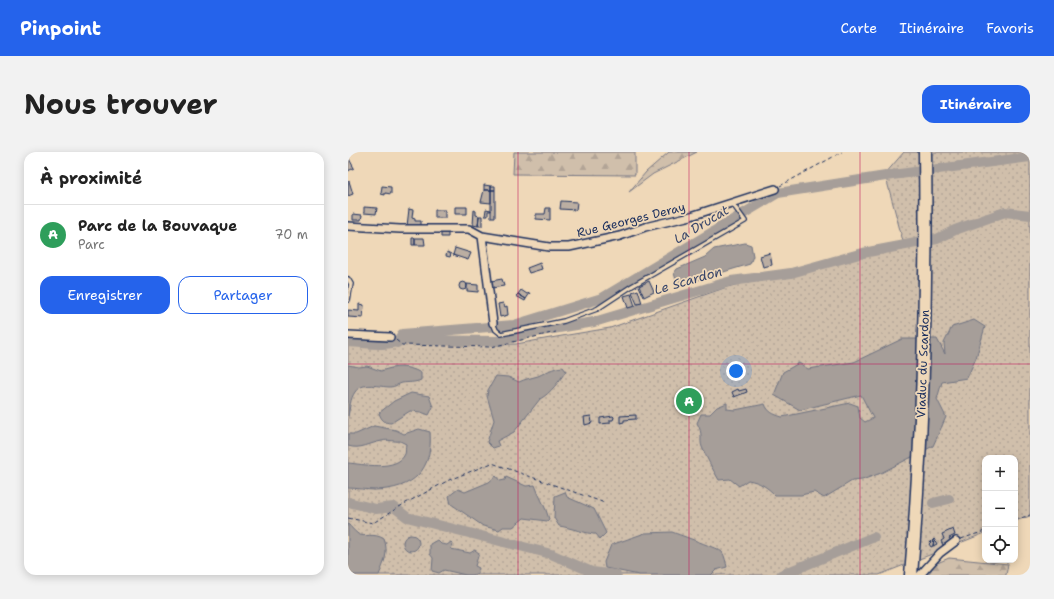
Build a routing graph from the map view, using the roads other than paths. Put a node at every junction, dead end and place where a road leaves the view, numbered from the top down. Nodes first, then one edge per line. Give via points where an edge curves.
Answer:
1 (925, 152) edge
2 (932, 152) edge
3 (775, 189) road end
4 (732, 202) junction
5 (348, 226) edge
6 (482, 236) junction
7 (348, 279) edge
8 (348, 300) edge
9 (495, 327) joint
10 (348, 335) edge
11 (393, 338) road end
12 (956, 541) road end
13 (912, 575) edge
14 (919, 575) edge

1 - 13 highway, Viaduc du Scardon via 926,277 923,395
2 - 14 highway, Viaduc du Scardon via 931,343
3 - 4 street, Rue Georges Deray
4 - 6 street, Rue Georges Deray via 691,216 645,226 620,236 569,247 549,247
4 - 9 lane via 745,221 597,309 564,321 501,334
5 - 6 street, Rue Georges Deray via 469,229
6 - 9 street
7 - 8 lane via 351,284
10 - 11 street
12 - 14 street

